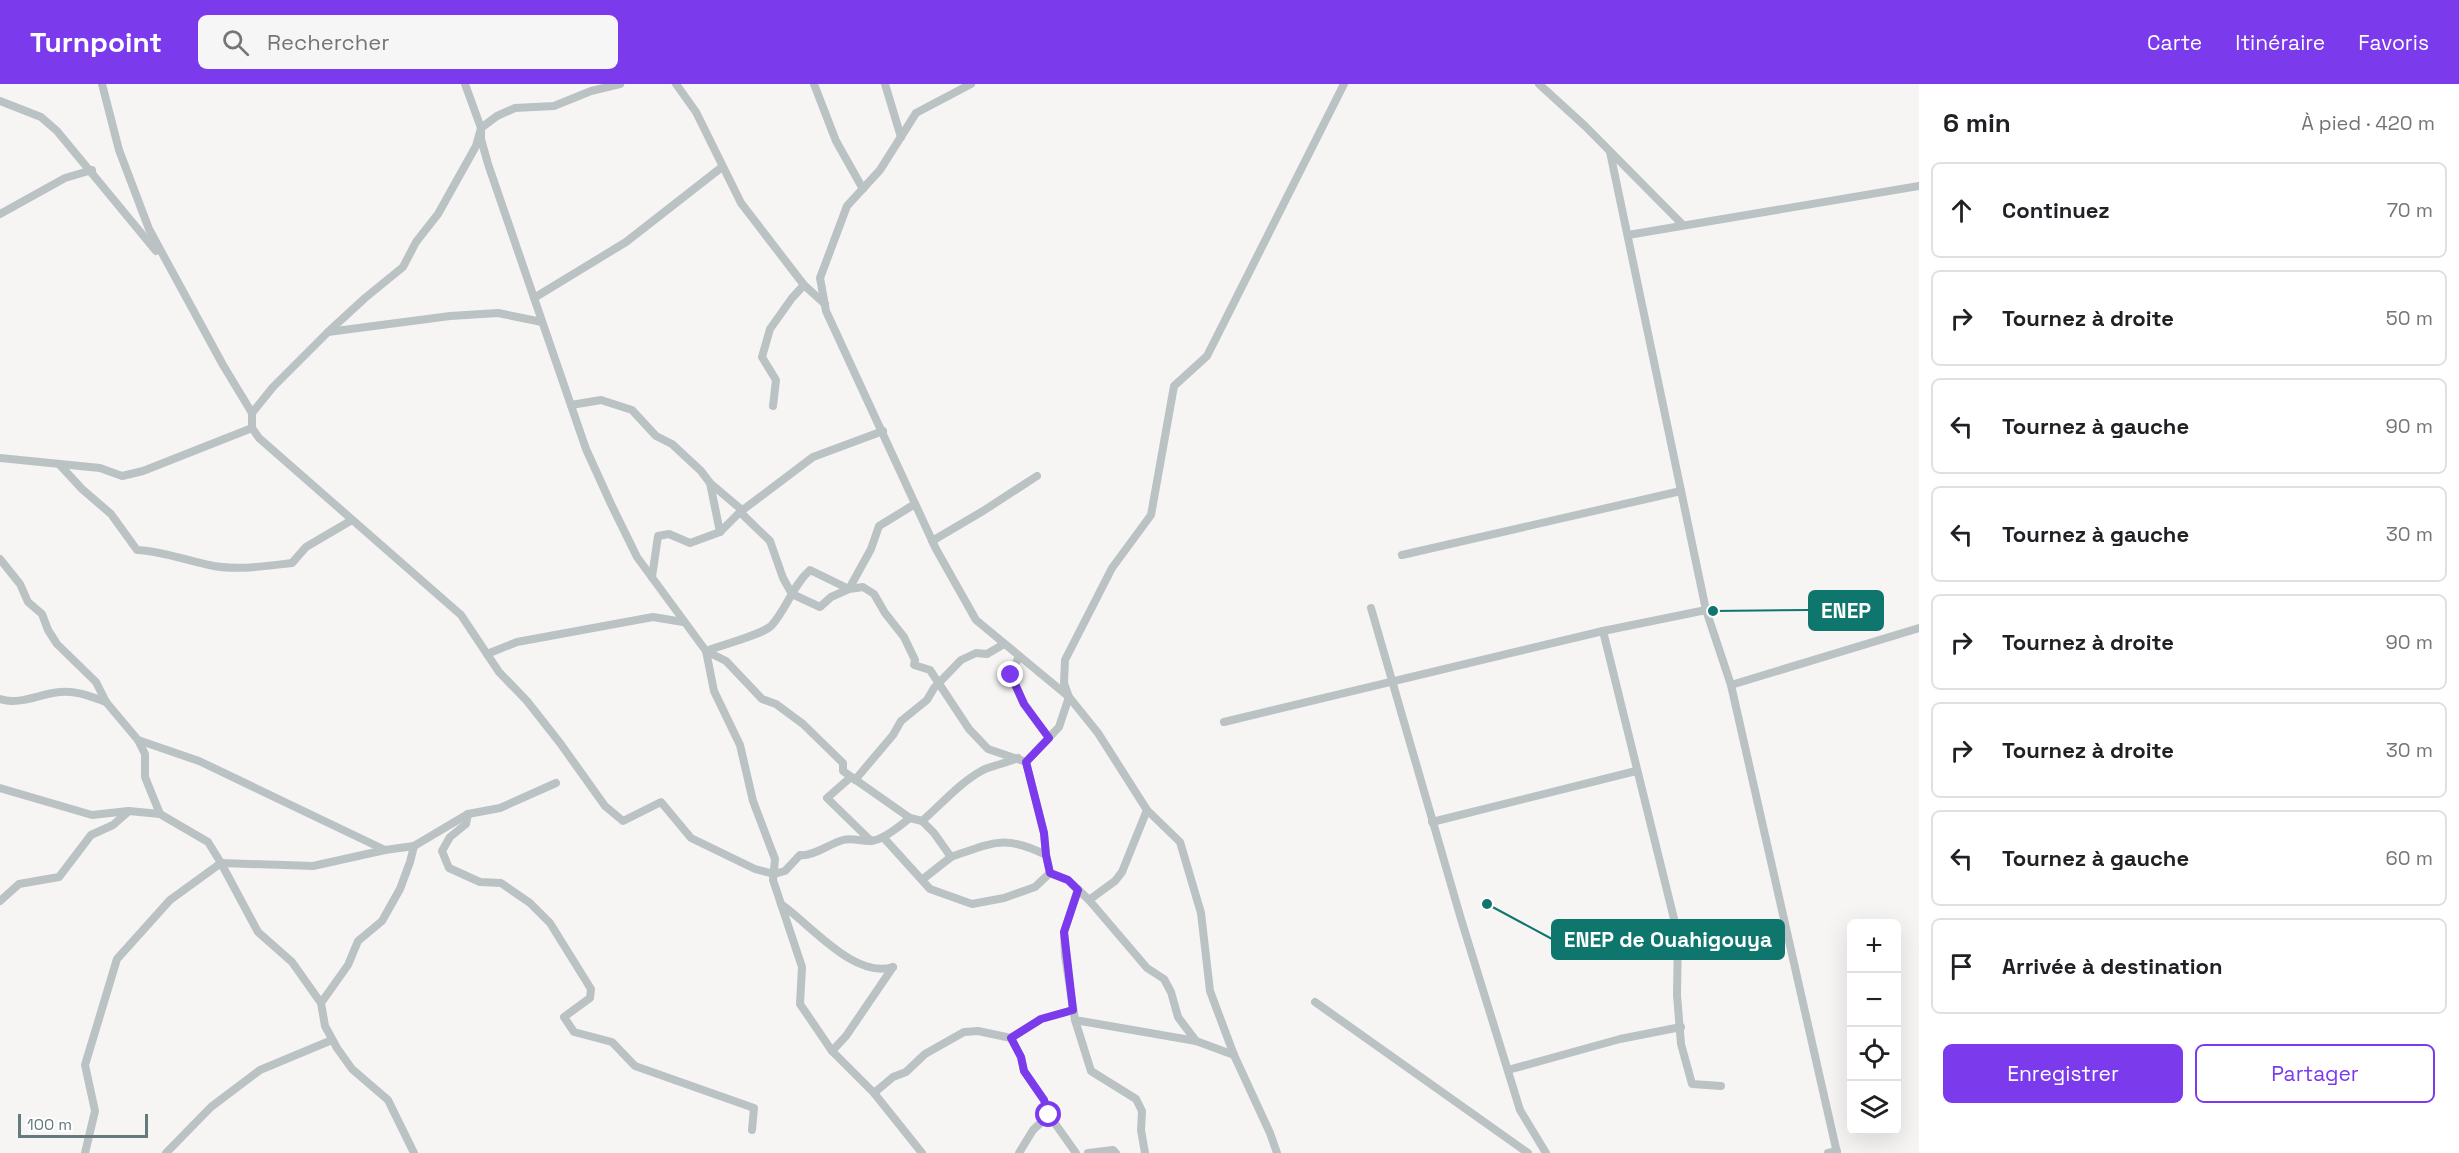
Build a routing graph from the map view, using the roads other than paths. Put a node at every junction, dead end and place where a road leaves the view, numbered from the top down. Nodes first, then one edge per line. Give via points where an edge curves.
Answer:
1 (102, 84) edge
2 (465, 84) edge
3 (620, 84) edge
4 (676, 84) edge
5 (814, 84) edge
6 (885, 84) edge
7 (971, 84) edge
8 (1344, 84) edge
9 (1539, 84) edge
10 (0, 101) edge
11 (481, 128) junction
12 (901, 137) junction
13 (1610, 152) junction
14 (722, 167) junction
15 (92, 170) junction
16 (1919, 186) edge
17 (863, 189) junction
18 (0, 214) edge
19 (1682, 224) junction
20 (1628, 235) junction
21 (171, 269) junction
22 (804, 285) junction
23 (534, 298) junction
24 (825, 304) junction
25 (542, 322) junction
26 (328, 332) junction
27 (571, 405) junction
28 (773, 406) dead end
29 (252, 413) junction
30 (252, 428) junction
31 (883, 431) junction
32 (0, 458) edge
33 (59, 464) junction
34 (1036, 476) dead end
35 (710, 483) junction
36 (1681, 491) junction
37 (915, 504) junction
38 (741, 511) junction
39 (352, 520) junction
40 (720, 532) junction
41 (933, 541) junction
42 (1402, 555) dead end
43 (0, 559) edge
44 (652, 577) junction
45 (849, 589) junction
46 (792, 594) junction
47 (1371, 608) dead end
48 (1706, 610) junction
49 (683, 622) junction
50 (1919, 628) edge
51 (1603, 631) junction
52 (1004, 644) junction
53 (706, 651) junction
54 (488, 654) junction
55 (1019, 656) junction
56 (1392, 682) junction
57 (938, 683) junction
58 (1731, 685) junction
59 (1069, 697) junction
60 (0, 699) edge
61 (106, 702) junction
62 (1224, 722) dead end
63 (1049, 738) junction
64 (138, 740) junction
65 (1022, 760) junction
66 (1636, 771) junction
67 (853, 779) junction
68 (556, 783) dead end
69 (0, 788) edge
70 (1147, 810) junction
71 (129, 811) junction
72 (160, 814) junction
73 (468, 814) junction
74 (910, 818) junction
75 (922, 821) junction
76 (1432, 822) junction
77 (883, 837) junction
78 (871, 841) junction
79 (414, 846) junction
80 (385, 850) junction
81 (1046, 855) junction
82 (951, 857) junction
83 (220, 863) junction
84 (1050, 873) junction
85 (774, 874) junction
86 (923, 879) junction
87 (1078, 890) junction
88 (1089, 900) junction
89 (0, 901) edge
90 (781, 904) junction
91 (1315, 1002) dead end
92 (321, 1003) junction
93 (1073, 1010) junction
94 (1075, 1020) junction
95 (1681, 1027) junction
96 (1011, 1038) junction
97 (332, 1040) junction
98 (1196, 1041) junction
99 (832, 1051) junction
100 (1234, 1055) junction
101 (1508, 1070) junction
102 (1721, 1086) dead end
103 (874, 1093) junction
104 (1049, 1115) junction
105 (752, 1130) dead end
106 (1834, 1152) edge
107 (85, 1153) edge
108 (166, 1153) edge
109 (414, 1153) edge
110 (921, 1153) edge
111 (1019, 1153) edge
112 (1076, 1153) edge
113 (1088, 1153) edge
114 (1116, 1153) edge
115 (1145, 1153) edge
116 (1277, 1153) edge
117 (1528, 1153) edge
118 (1546, 1153) edge

1 - 21 street via 119,150 149,229
2 - 11 street
3 - 11 street via 554,106 515,108
4 - 14 street via 696,112
5 - 17 street via 836,141
6 - 12 street
7 - 12 street via 916,113
8 - 59 street via 1207,356 1174,386 1151,515 1112,568 1065,660 1064,683
9 - 13 street
10 - 15 street via 41,117
11 - 23 street via 481,139
11 - 26 street via 476,146 438,214 403,267
12 - 17 street via 880,171
13 - 19 street
13 - 20 street
14 - 22 street via 741,203
14 - 23 street via 626,242
15 - 18 street via 65,178
15 - 21 street
16 - 19 street
17 - 24 street via 847,207 820,278
19 - 20 street
20 - 36 street
21 - 29 street
22 - 24 street
22 - 28 street via 770,329 762,357 776,380
23 - 25 street
24 - 31 street
25 - 26 street via 498,313
25 - 27 street
26 - 29 street
27 - 35 street via 601,400 632,410
27 - 44 street via 610,504 637,557
29 - 30 street
30 - 33 street via 122,476 100,468
30 - 39 street
31 - 37 street
31 - 38 street via 813,458
32 - 33 street
33 - 39 street via 111,514 136,550 211,566 292,563 306,547
34 - 41 street
35 - 38 street
35 - 40 street
36 - 42 street
36 - 48 street
37 - 41 street
37 - 45 street via 879,526
38 - 40 street
38 - 46 street via 770,541
39 - 54 street via 461,615
40 - 44 street via 690,543 669,534 658,536
41 - 52 street via 976,620
43 - 61 street via 28,602 42,614 57,645 96,682
44 - 49 street
45 - 46 street via 820,606
45 - 46 street via 810,570
45 - 57 street via 863,587 874,594 904,637 914,665 930,670
46 - 53 street via 771,626
47 - 56 street
48 - 51 street
48 - 58 street
49 - 53 street
49 - 54 street via 653,617 520,641
50 - 58 street
51 - 56 street
51 - 66 street
52 - 55 street
52 - 57 street via 987,654 976,653 961,660
53 - 67 street via 726,661 762,699 776,704 815,735
53 - 85 street via 714,691 740,745 753,801 775,859
54 - 85 street via 575,762 605,806 623,821 661,802 691,838
55 - 59 street
55 - 63 street via 1011,675 1024,704
56 - 62 street
56 - 76 street
57 - 65 street via 969,729 988,749
57 - 67 street via 927,700 901,721
58 - 106 street
59 - 63 street via 1059,727
59 - 70 street via 1098,733
60 - 61 street via 21,700 61,692
61 - 64 street
63 - 65 street
64 - 72 street via 145,754 145,777
64 - 80 street via 199,761
65 - 75 street via 986,769 961,784
65 - 81 street via 1044,833
66 - 76 street
66 - 95 street via 1678,935
67 - 74 street
67 - 78 street via 827,798
68 - 73 street via 500,808
69 - 71 street via 92,815
70 - 88 street via 1122,872
70 - 100 street via 1180,842 1201,913 1210,991
71 - 72 street
71 - 89 street via 113,825 91,835 59,877 19,884
72 - 83 street via 208,842
73 - 79 street
73 - 105 street via 466,824 450,837 442,851 449,868 480,882 501,883 550,923 591,988 590,998 564,1017 573,1032 612,1042 635,1066 754,1108
74 - 75 street
74 - 77 street
75 - 82 street
76 - 101 street
77 - 78 street
77 - 86 street
78 - 85 street via 846,838 830,843 810,855 800,855 785,871
79 - 80 street
79 - 92 street via 411,862 382,921 358,941 348,965
80 - 83 street via 313,866
81 - 82 street via 1010,842 987,844
81 - 84 street
82 - 86 street
83 - 92 street via 258,932 292,962
83 - 107 street via 170,900 117,959 85,1065 95,1111
84 - 86 street via 1035,887 972,904 930,889
84 - 87 street via 1068,880
85 - 90 street
87 - 88 street
87 - 93 street via 1064,932
88 - 98 street via 1147,968 1164,979 1178,1017
90 - 99 street via 802,966 800,1004
90 - 99 street via 847,958 881,970 892,967
91 - 117 street
92 - 97 street
93 - 94 street
93 - 96 street via 1041,1019
94 - 98 street
94 - 115 street via 1091,1071 1136,1099 1142,1111
95 - 101 street via 1620,1039
95 - 102 street via 1692,1084
96 - 103 street via 964,1032 925,1054
96 - 104 street
97 - 108 street via 260,1070 212,1107
97 - 109 street via 352,1069 388,1100
98 - 100 street
99 - 103 street
100 - 116 street
101 - 118 street via 1520,1110
103 - 110 street
104 - 111 street via 1033,1130
104 - 112 street
113 - 114 street

